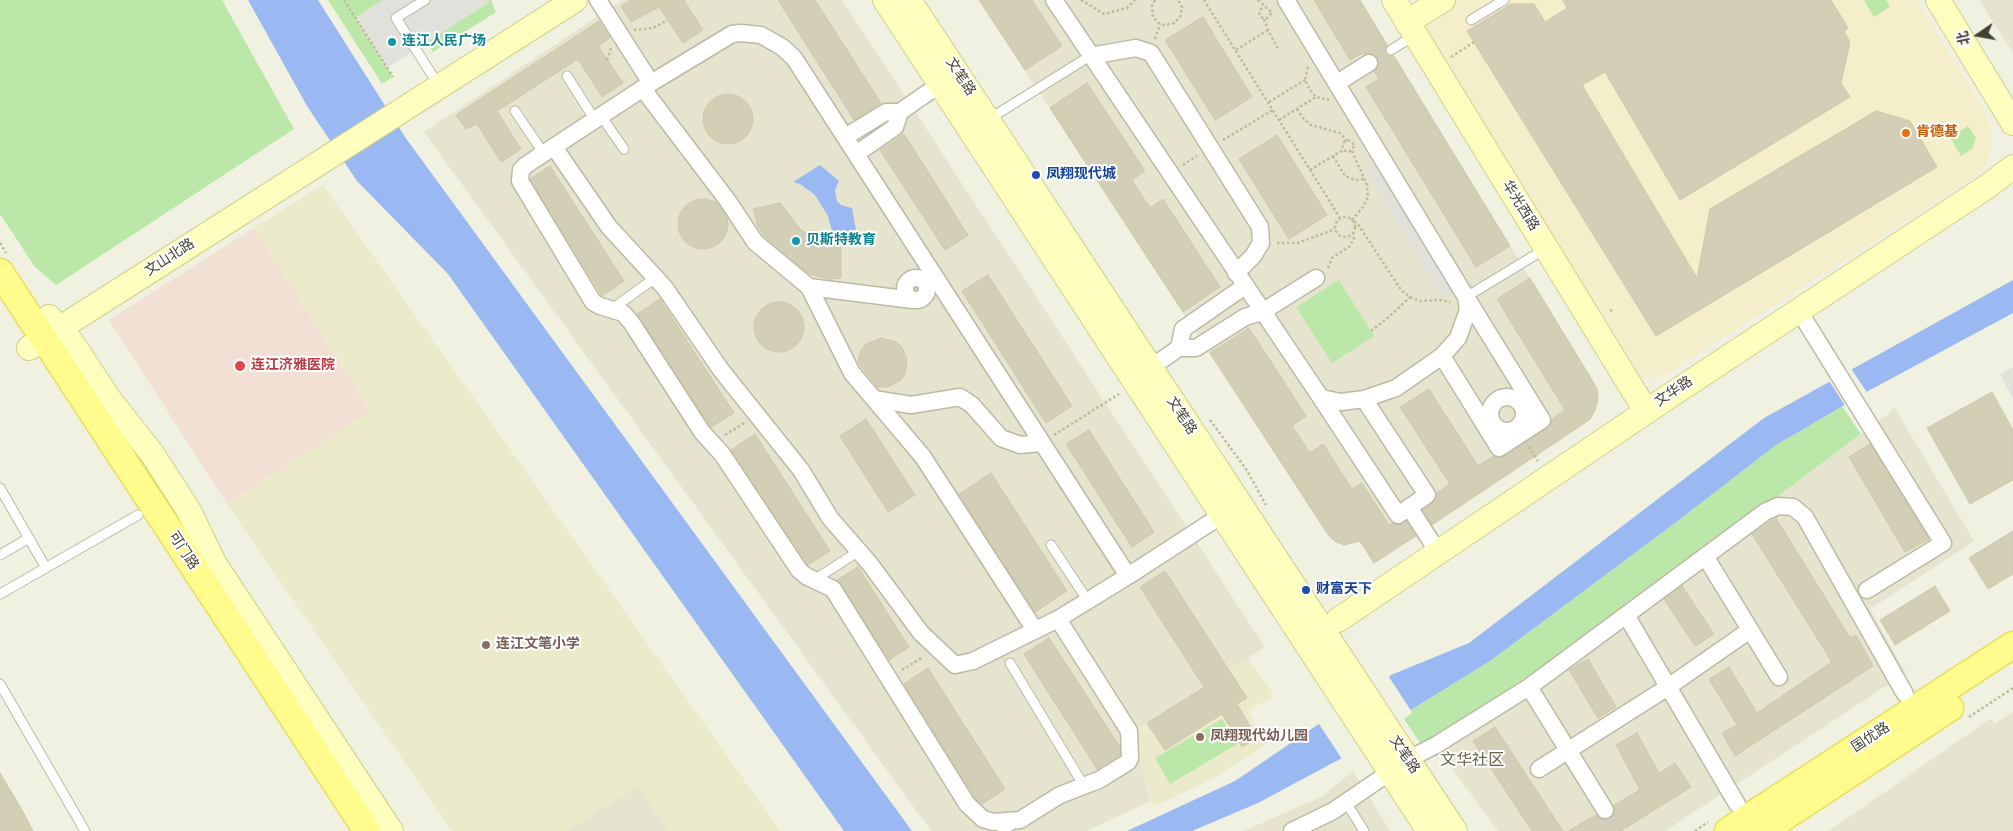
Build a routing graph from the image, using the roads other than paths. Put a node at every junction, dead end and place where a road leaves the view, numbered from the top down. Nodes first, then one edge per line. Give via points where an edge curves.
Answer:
1 (425, 0) edge
2 (546, 0) edge
3 (575, 0) edge
4 (598, 0) edge
5 (885, 0) edge
6 (909, 0) edge
7 (1054, 0) edge
8 (1286, 0) edge
9 (1394, 0) edge
10 (1442, 0) edge
11 (1504, 0) edge
12 (1938, 0) edge
13 (1471, 20) dead end
14 (1411, 29) junction
15 (1390, 50) dead end
16 (1090, 56) junction
17 (1369, 63) dead end
18 (567, 76) dead end
19 (435, 80) junction
20 (1337, 83) junction
21 (940, 84) junction
22 (647, 86) junction
23 (515, 111) dead end
24 (900, 112) junction
25 (598, 118) junction
26 (988, 120) junction
27 (2013, 123) edge
28 (845, 137) junction
29 (624, 149) dead end
30 (549, 150) junction
31 (856, 154) junction
32 (2013, 168) edge
33 (1546, 248) junction
34 (0, 272) edge
35 (1322, 275) road end
36 (656, 278) junction
37 (930, 280) junction
38 (1240, 280) junction
39 (809, 288) junction
40 (0, 303) edge
41 (1467, 303) junction
42 (612, 309) junction
43 (1799, 311) junction
44 (1262, 312) junction
45 (40, 332) junction
46 (1179, 348) junction
47 (1442, 356) junction
48 (1143, 376) junction
49 (1321, 398) junction
50 (874, 399) junction
51 (1364, 399) junction
52 (1525, 402) junction
53 (1646, 411) junction
54 (1489, 425) junction
55 (1042, 442) junction
56 (0, 488) edge
57 (1409, 507) junction
58 (138, 515) junction
59 (1222, 515) junction
60 (29, 538) junction
61 (1051, 545) dead end
62 (859, 551) junction
63 (1438, 552) junction
64 (0, 555) edge
65 (1705, 556) junction
66 (214, 564) junction
67 (46, 568) junction
68 (1128, 576) junction
69 (814, 580) junction
70 (209, 590) junction
71 (1867, 590) dead end
72 (0, 594) edge
73 (1088, 601) junction
74 (1626, 615) junction
75 (1058, 619) junction
76 (1338, 620) dead end
77 (1035, 630) junction
78 (1750, 630) junction
79 (2013, 645) edge
80 (256, 663) junction
81 (1010, 663) dead end
82 (2013, 666) edge
83 (285, 670) junction
84 (1779, 677) dead end
85 (0, 684) edge
86 (1529, 687) junction
87 (1668, 687) junction
88 (1905, 694) dead end
89 (1352, 695) junction
90 (1378, 735) junction
91 (1569, 751) junction
92 (1399, 766) junction
93 (1539, 769) dead end
94 (1084, 786) junction
95 (1346, 802) junction
96 (1737, 804) dead end
97 (1605, 810) tunnel mouth
98 (1020, 820) junction
99 (85, 831) edge
100 (346, 831) edge
101 (367, 831) edge
102 (391, 831) edge
103 (1002, 831) edge
104 (1292, 831) edge
105 (1364, 831) edge
106 (1429, 831) edge
107 (1455, 831) edge
108 (1728, 831) edge
109 (1763, 831) edge

1 - 19 lane via 396,18
2 - 19 main road
3 - 19 main road
4 - 22 street
5 - 21 main road, 文笔路
6 - 26 main road, 文笔路
7 - 16 street
8 - 20 street
9 - 14 main road, 华光西路
10 - 14 main road
11 - 13 lane
12 - 27 main road
14 - 15 lane
14 - 33 main road, 华光西路
16 - 26 lane
16 - 38 street
16 - 38 street via 1136,48 1151,53 1260,227 1261,243
17 - 20 street
18 - 25 lane
19 - 45 main road, 文山北路 via 402,91 303,163
20 - 41 street
21 - 24 street
21 - 48 main road, 文笔路
22 - 25 street
22 - 28 street via 732,34 761,35 794,58
22 - 39 street via 755,242
23 - 30 lane
24 - 28 street via 886,112
24 - 31 street via 895,127
25 - 29 lane
25 - 30 street
26 - 48 main road, 文笔路 via 1075,236
28 - 31 street
30 - 36 street via 609,227
30 - 42 street via 521,170 520,181 593,302
31 - 37 street
32 - 43 main road, 文华路
33 - 41 lane
33 - 53 main road, 华光西路
34 - 45 main road, 可门路
35 - 44 street
36 - 42 lane
36 - 62 street via 721,370 801,470 830,518
37 - 39 street via 915,278 906,284 906,294 913,300
37 - 55 street
38 - 44 street
38 - 46 street via 1183,328
39 - 50 street via 852,373
40 - 45 main road, 可门路
41 - 47 street via 1458,338
41 - 52 street
42 - 69 street via 623,313 631,322 702,432 713,442 799,570
43 - 53 main road, 文华路
43 - 71 street via 1943,543
44 - 46 street via 1245,317 1196,348
44 - 49 street
45 - 58 main road, 可门路
45 - 66 main road via 71,341 189,510
45 - 70 main road, 可门路
46 - 48 street
47 - 51 street via 1396,388
47 - 54 street
48 - 59 main road, 文笔路
48 - 89 main road, 文笔路 via 1291,566
49 - 51 street via 1341,402
49 - 57 street via 1398,514
50 - 55 street via 911,405 960,397 972,405 1001,438 1020,444
50 - 77 street via 923,457
51 - 57 street via 1427,495
52 - 54 street via 1511,397 1500,398 1492,406
52 - 54 street via 1542,420 1519,431 1499,448
53 - 63 main road, 文华路
55 - 68 street
56 - 60 lane
57 - 63 street
58 - 67 lane
58 - 100 main road, 可门路
59 - 68 street
59 - 89 main road, 文笔路
60 - 64 lane
60 - 67 lane
61 - 73 lane
62 - 69 lane
62 - 77 street via 921,633 955,665 973,661
63 - 76 main road, 文华路
65 - 74 street
65 - 78 street
65 - 88 street via 1765,512 1778,506 1792,508 1805,517
66 - 70 main road
66 - 83 main road
67 - 72 lane
68 - 73 street
69 - 98 street via 832,589 967,804 983,819 994,822
70 - 80 main road, 可门路
73 - 75 street
74 - 86 street
74 - 87 street
75 - 77 street
75 - 94 street via 1129,731 1128,762
78 - 84 street
78 - 87 street
79 - 108 main road, 国优路
80 - 83 main road
80 - 101 main road, 可门路
81 - 94 lane
82 - 109 main road, 国优路
83 - 102 main road
85 - 99 lane
86 - 91 street
86 - 92 street
87 - 91 street
87 - 96 street
89 - 90 main road, 文笔路
89 - 90 main road, 文笔路 via 1380,705
90 - 92 main road, 文笔路
91 - 93 street
91 - 97 street
92 - 95 street
92 - 106 main road, 文笔路
92 - 107 main road, 文笔路
94 - 98 street via 1060,795
95 - 104 street
95 - 105 lane
98 - 103 lane

